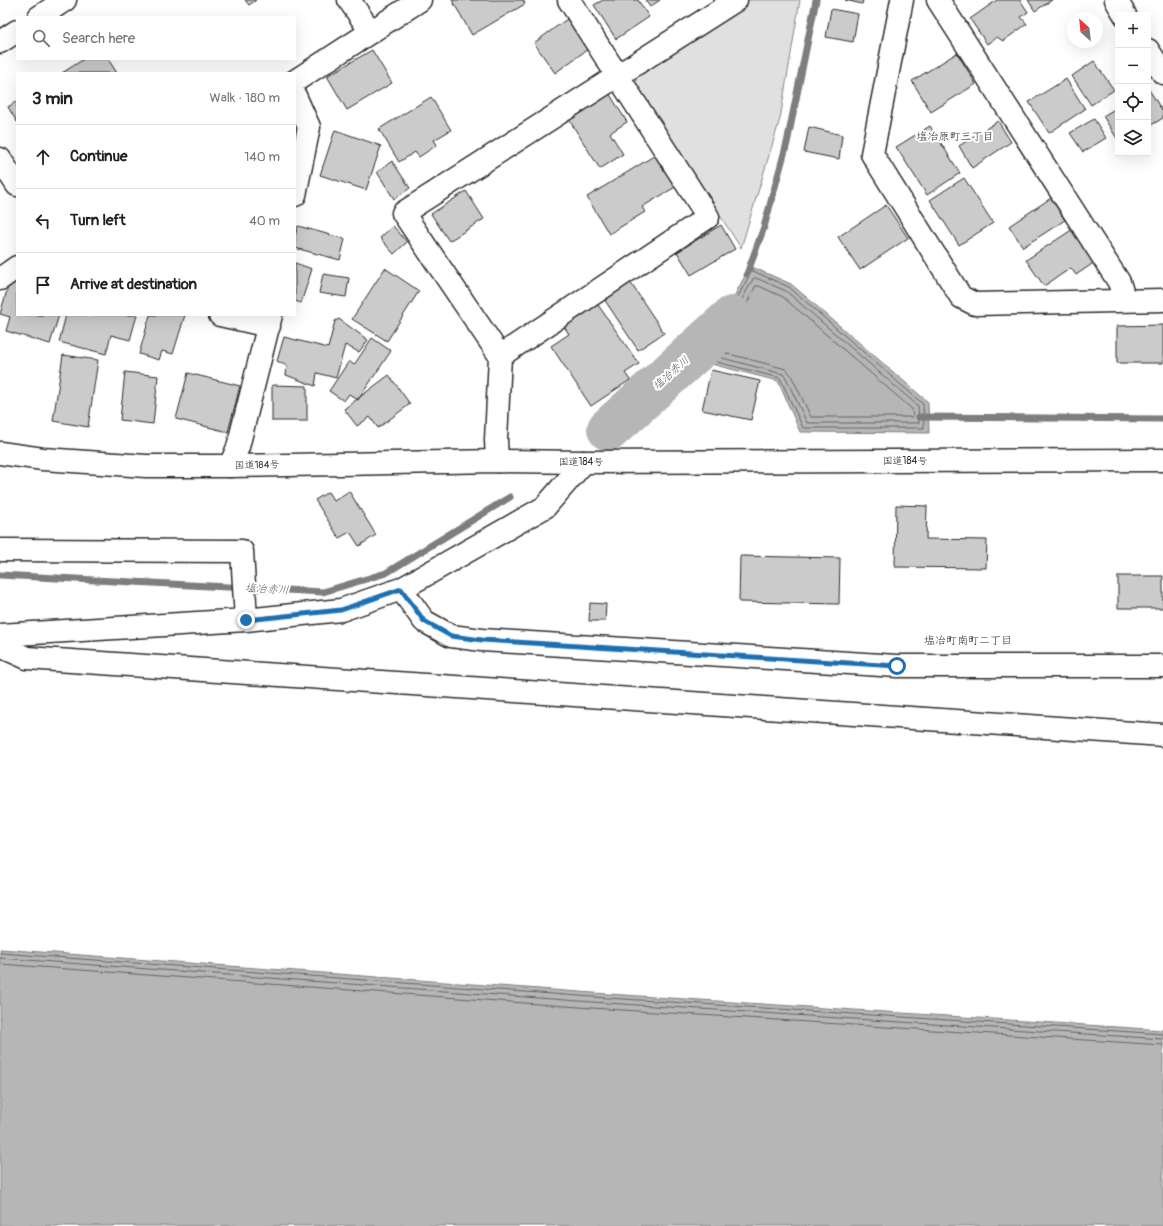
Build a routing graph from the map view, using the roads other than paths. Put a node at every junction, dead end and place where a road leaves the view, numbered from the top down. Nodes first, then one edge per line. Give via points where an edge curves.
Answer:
1 (65, 0) edge
2 (349, 0) edge
3 (420, 0) edge
4 (569, 0) edge
5 (736, 0) edge
6 (902, 0) edge
7 (938, 0) edge
8 (1116, 0) edge
9 (1123, 12) edge
10 (41, 16) edge
11 (16, 32) edge
12 (371, 32) junction
13 (0, 42) edge
14 (1151, 55) edge
15 (1163, 73) edge
16 (616, 76) junction
17 (296, 80) edge
18 (296, 98) edge
19 (0, 159) edge
20 (16, 183) edge
21 (296, 190) edge
22 (16, 268) edge
23 (0, 279) edge
24 (1163, 300) edge
25 (1125, 301) junction
26 (228, 316) edge
27 (270, 321) edge
28 (500, 356) junction
29 (0, 453) edge
30 (1163, 460) edge
31 (497, 461) junction
32 (584, 462) junction
33 (230, 466) junction
34 (0, 550) edge
35 (401, 589) junction
36 (246, 620) junction
37 (0, 635) edge
38 (0, 646) edge
39 (1163, 666) edge
40 (1163, 735) edge

1 - 10 main road
2 - 12 main road
3 - 12 main road
4 - 16 main road
5 - 16 main road
6 - 25 main road via 872,154 961,297 975,304
7 - 25 main road via 1119,282
8 - 9 main road
11 - 13 main road
12 - 17 main road
14 - 15 main road
16 - 28 main road via 708,217
16 - 28 main road via 404,213
18 - 21 main road via 309,127
19 - 20 main road
22 - 23 main road
24 - 25 main road
26 - 27 main road
27 - 33 main road via 238,447
28 - 31 main road
29 - 33 main road, 国道184号 via 42,459 146,466
30 - 32 main road, 国道184号
31 - 32 main road, 国道184号
31 - 33 main road, 国道184号
32 - 35 main road via 545,507
34 - 36 main road via 242,551
35 - 36 main road via 341,610
35 - 39 main road via 424,621 451,636 482,640 897,666
36 - 37 main road
38 - 40 main road via 27,658

